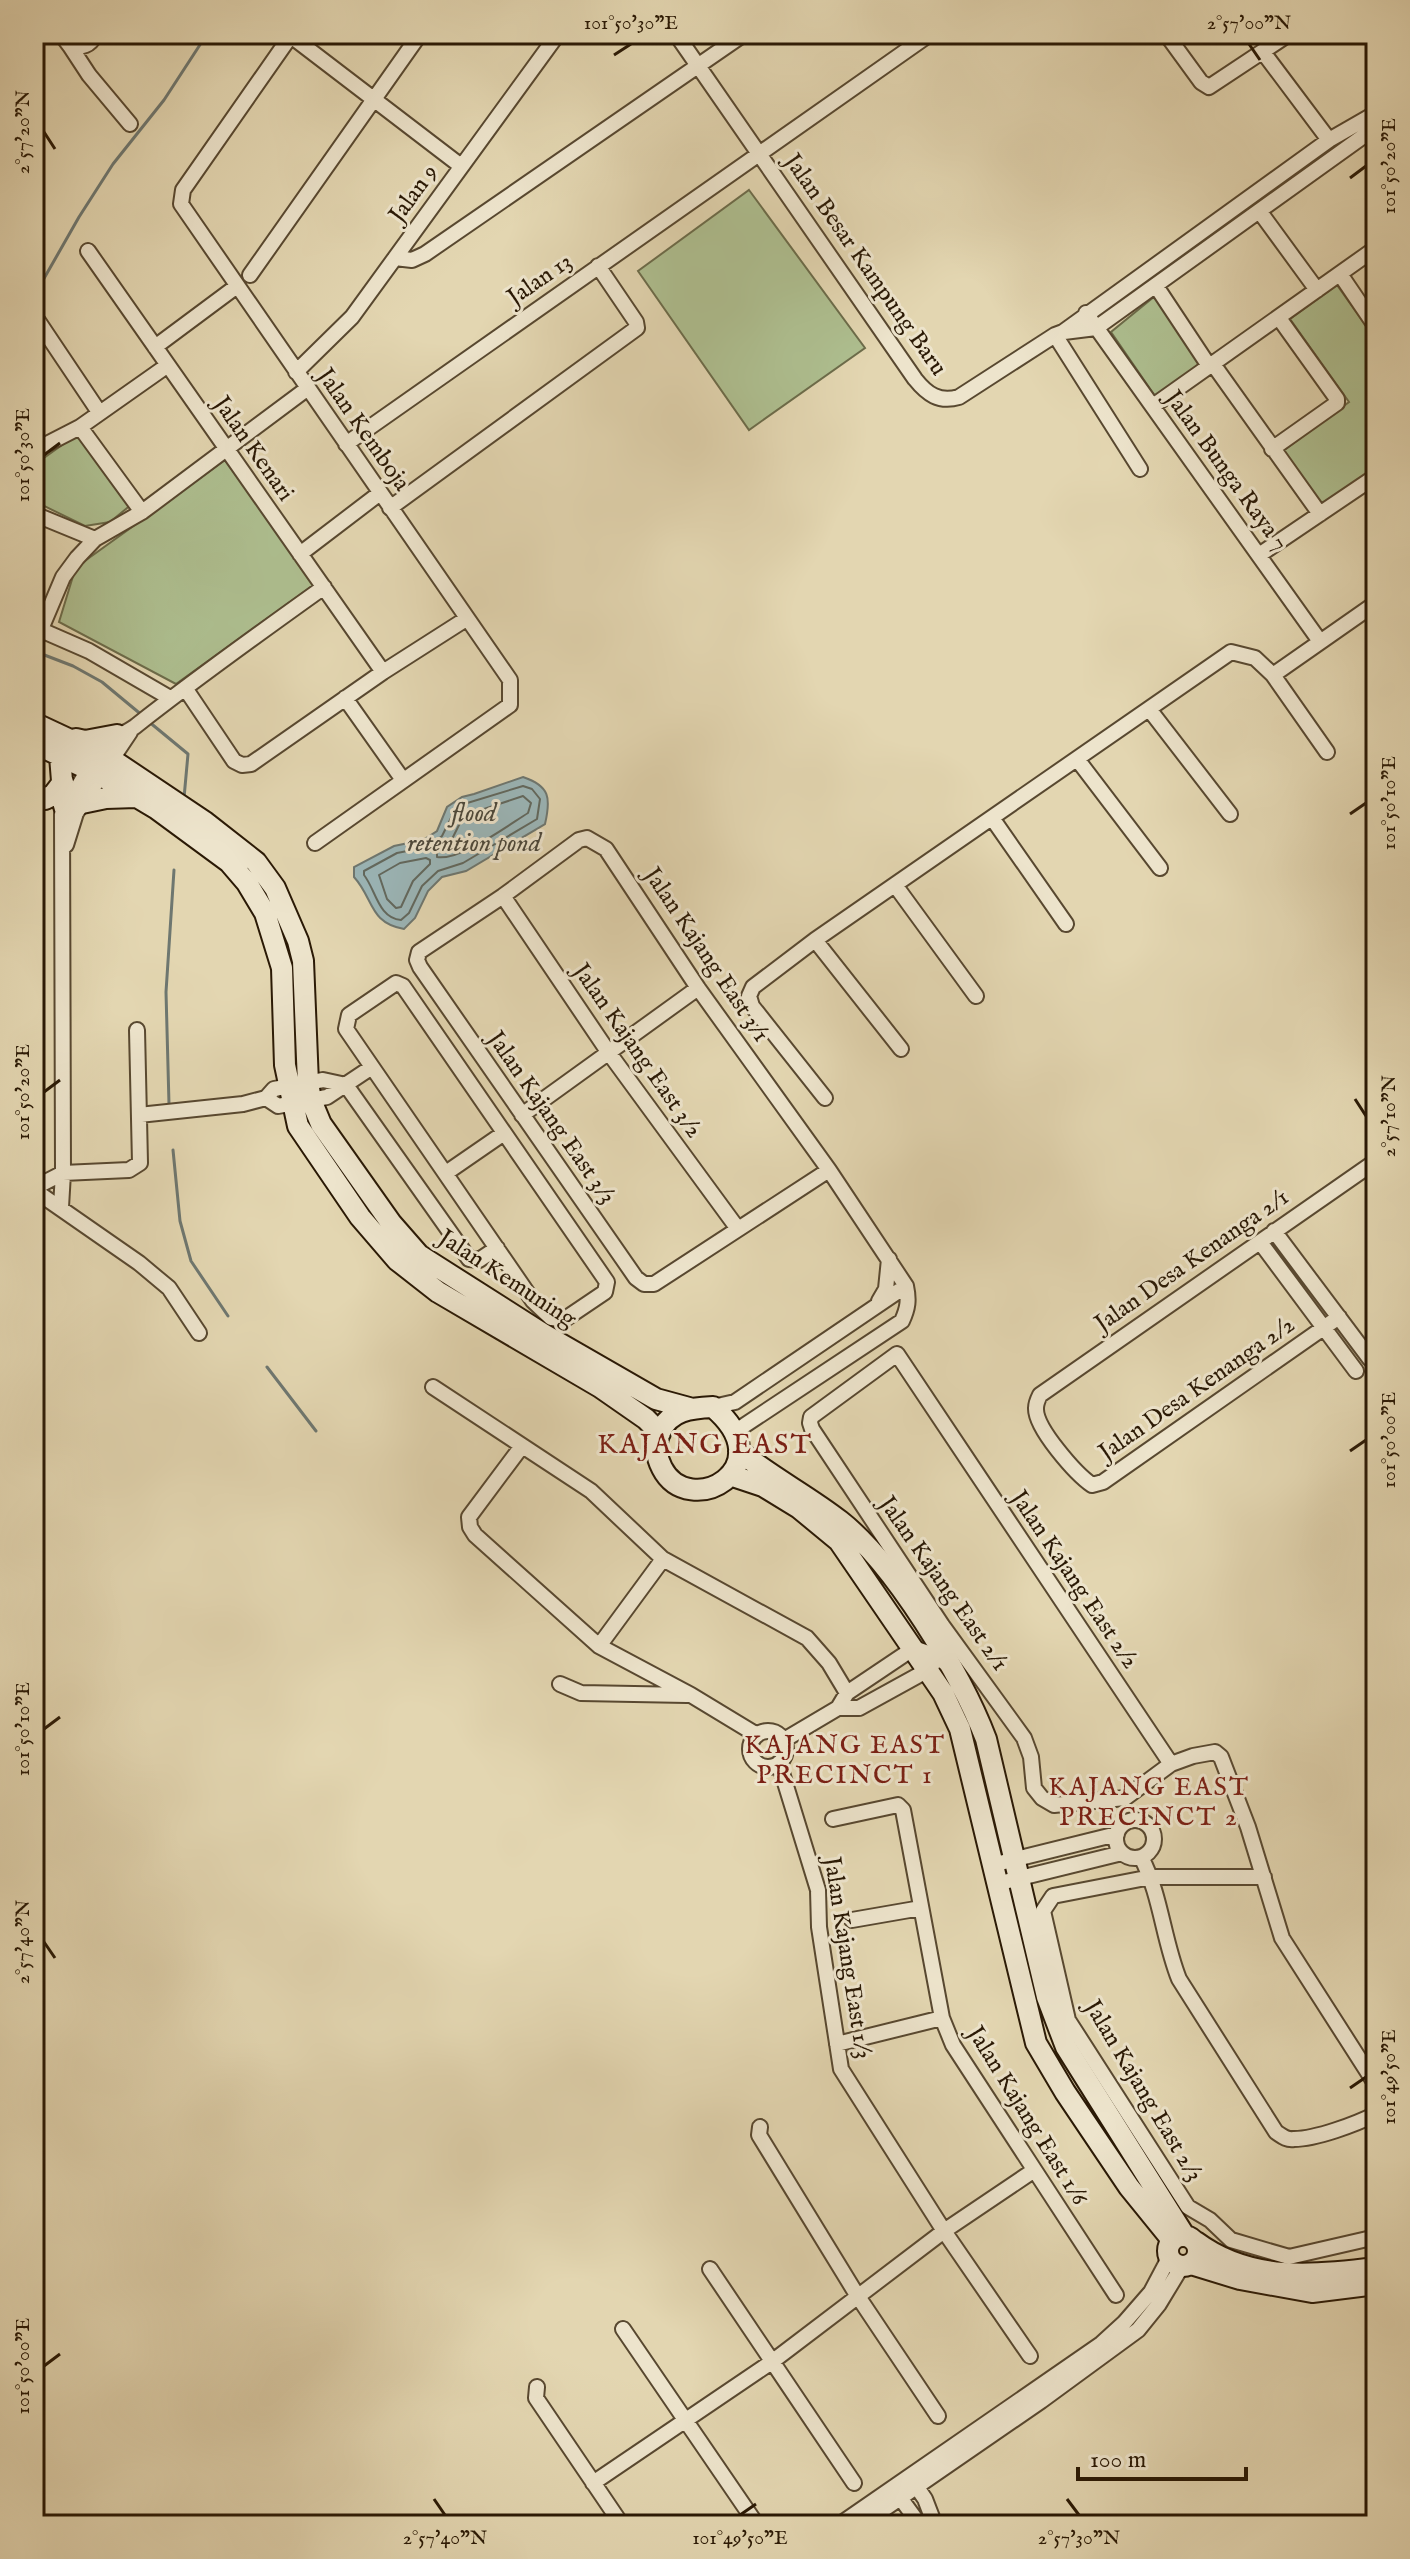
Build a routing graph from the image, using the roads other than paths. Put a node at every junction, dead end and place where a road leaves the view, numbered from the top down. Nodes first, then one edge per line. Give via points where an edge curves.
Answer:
1 (96, 34) edge
2 (420, 34) edge
3 (558, 34) edge
4 (676, 34) edge
5 (744, 34) edge
6 (930, 34) edge
7 (1166, 34) edge
8 (1289, 34) edge
9 (292, 35) edge
10 (66, 40) edge
11 (1263, 52) junction
12 (698, 65) junction
13 (374, 99) junction
14 (130, 124) dead end
15 (1372, 125) edge
16 (1329, 140) junction
17 (759, 152) junction
18 (461, 166) junction
19 (1260, 212) junction
20 (1376, 248) edge
21 (88, 251) dead end
22 (395, 258) junction
23 (598, 266) junction
24 (1340, 274) junction
25 (250, 275) dead end
26 (237, 286) junction
27 (1156, 286) junction
28 (1317, 290) junction
29 (1086, 313) junction
30 (1279, 318) junction
31 (38, 321) dead end
32 (1376, 327) edge
33 (1096, 328) junction
34 (1059, 334) junction
35 (155, 347) junction
36 (168, 365) junction
37 (1211, 365) junction
38 (296, 372) junction
39 (308, 388) junction
40 (1153, 406) junction
41 (99, 412) junction
42 (80, 427) junction
43 (346, 444) junction
44 (226, 449) junction
45 (1272, 449) junction
46 (34, 453) edge
47 (1140, 469) dead end
48 (1376, 476) edge
49 (380, 493) junction
50 (390, 508) junction
51 (142, 512) junction
52 (34, 514) edge
53 (1320, 514) junction
54 (95, 539) junction
55 (300, 554) junction
56 (1259, 555) junction
57 (324, 587) junction
58 (1376, 603) edge
59 (466, 619) junction
60 (37, 628) edge
61 (1319, 640) junction
62 (383, 672) junction
63 (1273, 675) junction
64 (185, 688) junction
65 (170, 698) junction
66 (345, 698) junction
67 (1149, 709) junction
68 (34, 723) edge
69 (130, 729) junction
70 (34, 743) edge
71 (64, 747) junction
72 (1327, 752) dead end
73 (1077, 759) junction
74 (100, 764) junction
75 (403, 780) junction
76 (63, 782) junction
77 (37, 794) edge
78 (136, 797) junction
79 (69, 807) junction
80 (1230, 814) dead end
81 (992, 818) junction
82 (315, 843) dead end
83 (63, 856) junction
84 (1160, 868) dead end
85 (895, 885) junction
86 (503, 896) junction
87 (1066, 924) dead end
88 (815, 940) junction
89 (420, 967) joint
90 (698, 988) junction
91 (976, 996) dead end
92 (137, 1030) dead end
93 (901, 1049) dead end
94 (609, 1053) junction
95 (372, 1067) junction
96 (346, 1085) junction
97 (296, 1094) junction
98 (825, 1098) dead end
99 (139, 1115) junction
100 (522, 1115) junction
101 (504, 1133) junction
102 (1374, 1167) edge
103 (829, 1170) junction
104 (63, 1173) junction
105 (446, 1173) junction
106 (34, 1189) edge
107 (61, 1207) junction
108 (738, 1229) junction
109 (1274, 1231) junction
110 (1260, 1242) junction
111 (497, 1248) junction
112 (889, 1259) junction
113 (906, 1286) junction
114 (533, 1301) junction
115 (877, 1305) junction
116 (1339, 1317) junction
117 (1324, 1327) junction
118 (199, 1333) dead end
119 (543, 1334) junction
120 (897, 1354) joint
121 (1370, 1359) dead end
122 (1356, 1371) dead end
123 (433, 1387) dead end
124 (1040, 1395) joint
125 (713, 1407) junction
126 (689, 1408) junction
127 (660, 1433) junction
128 (738, 1441) junction
129 (522, 1446) junction
130 (730, 1475) junction
131 (663, 1559) junction
132 (599, 1646) junction
133 (914, 1648) junction
134 (931, 1654) junction
135 (560, 1684) dead end
136 (847, 1693) junction
137 (691, 1695) junction
138 (838, 1708) junction
139 (757, 1735) junction
140 (784, 1740) junction
141 (779, 1763) junction
142 (1171, 1764) junction
143 (1125, 1798) junction
144 (833, 1819) dead end
145 (1131, 1820) junction
146 (1117, 1834) junction
147 (1122, 1853) junction
148 (1141, 1857) junction
149 (1015, 1869) junction
150 (994, 1874) junction
151 (1151, 1877) junction
152 (1264, 1877) junction
153 (921, 1908) junction
154 (852, 1920) dead end
155 (942, 2018) junction
156 (837, 2044) junction
157 (1376, 2085) edge
158 (1376, 2114) edge
159 (760, 2127) dead end
160 (1033, 2171) junction
161 (944, 2231) junction
162 (1376, 2237) edge
163 (1182, 2251) junction
164 (1376, 2268) edge
165 (710, 2269) dead end
166 (1376, 2284) edge
167 (857, 2295) junction
168 (1116, 2295) dead end
169 (623, 2329) dead end
170 (1030, 2356) dead end
171 (773, 2361) junction
172 (537, 2392) dead end
173 (938, 2416) dead end
174 (686, 2420) junction
175 (914, 2482) junction
176 (593, 2483) junction
177 (854, 2483) dead end
178 (897, 2493) junction
179 (929, 2507) junction
180 (912, 2523) edge
181 (622, 2525) edge
182 (757, 2525) edge
183 (839, 2525) edge
184 (861, 2525) edge
185 (935, 2525) edge

1 - 10 street via 81,48
2 - 13 street
3 - 18 street, Jalan 9
4 - 12 street, Jalan Besar Kampung Baru
5 - 12 street
6 - 17 street, Jalan 13
7 - 11 street via 1209,87
8 - 11 street
9 - 13 street
9 - 26 street, Jalan Kemboja via 183,190 181,204
10 - 14 street
11 - 16 street
12 - 17 street, Jalan Besar Kampung Baru
12 - 22 street via 425,254 412,260
13 - 18 street
13 - 25 street
15 - 16 street, Jalan Besar Kampung Baru
15 - 19 street
16 - 29 street, Jalan Besar Kampung Baru
17 - 23 street, Jalan 13
17 - 34 street, Jalan Besar Kampung Baru via 926,393 948,400 959,397
18 - 22 street, Jalan 9
19 - 27 street
19 - 28 street
20 - 24 street
21 - 35 street, Jalan Kenari
22 - 38 street, Jalan 9 via 352,317
23 - 43 street, Jalan 13
23 - 50 street via 637,328
24 - 28 street
24 - 32 street
26 - 35 street
26 - 38 street, Jalan Kemboja
27 - 33 street
27 - 37 street
28 - 30 street
29 - 33 street, Jalan Bunga Raya 7
29 - 34 street, Jalan Besar Kampung Baru
30 - 37 street
30 - 45 street via 1337,403
31 - 41 street
33 - 34 street
33 - 40 street, Jalan Bunga Raya 7
34 - 47 street
35 - 36 street, Jalan Kenari
36 - 41 street
36 - 44 street, Jalan Kenari
37 - 40 street
37 - 45 street
38 - 39 street, Jalan Kemboja
39 - 43 street, Jalan Kemboja
39 - 44 street
40 - 56 street, Jalan Bunga Raya 7
41 - 42 street
42 - 46 street
42 - 51 street
43 - 49 street, Jalan Kemboja
44 - 51 street
44 - 55 street, Jalan Kenari
45 - 53 street
48 - 53 street
49 - 50 street, Jalan Kemboja
49 - 55 street
50 - 59 street, Jalan Kemboja
51 - 54 street
52 - 54 street
53 - 56 street
54 - 60 street via 63,577
55 - 57 street, Jalan Kenari
56 - 61 street, Jalan Bunga Raya 7
57 - 62 street, Jalan Kenari
57 - 64 street
58 - 61 street
59 - 62 street
59 - 75 street, Jalan Kemboja via 510,680 510,705
60 - 65 street
61 - 63 street
62 - 66 street
63 - 67 street via 1255,658 1231,652
63 - 72 street
64 - 65 street
64 - 66 street via 234,761 242,765 251,764
65 - 69 street
66 - 75 street
67 - 73 street
67 - 80 street
68 - 71 street, Jalan Kemuning
69 - 71 street
69 - 74 street
70 - 71 street, Jalan Kemuning
71 - 74 street, Jalan Kemuning
71 - 76 street
73 - 81 street
73 - 84 street
74 - 78 street, Jalan Kemuning
74 - 79 street
74 - 97 street, Jalan Kemuning via 205,822 256,862 275,888 303,961 306,1059
75 - 82 street
76 - 77 street via 49,798
76 - 79 street
77 - 79 street
78 - 79 street
78 - 97 street, Jalan Kemuning via 229,862 265,913 282,968 285,1065
79 - 83 street
79 - 83 street via 76,813
81 - 85 street
81 - 87 street
83 - 104 street
85 - 88 street
85 - 91 street
86 - 89 street, Jalan Kajang East 3/1 via 419,952
86 - 90 street, Jalan Kajang East 3/1 via 579,840 596,842 628,879
86 - 94 street, Jalan Kajang East 3/2
88 - 93 street
88 - 98 street via 753,987 749,996
89 - 100 street, Jalan Kajang East 3/3
90 - 94 street
90 - 103 street, Jalan Kajang East 3/1
92 - 99 street
94 - 100 street
94 - 108 street, Jalan Kajang East 3/2
95 - 96 street
95 - 101 street via 346,1022 400,983
95 - 105 street
96 - 97 street
96 - 111 street via 469,1259 479,1260
97 - 99 street
97 - 119 street, Jalan Kemuning via 419,1255
97 - 127 street, Jalan Kemuning via 298,1126 360,1217 397,1260 463,1308 600,1387
99 - 104 street via 140,1163 129,1170
100 - 108 street, Jalan Kajang East 3/3 via 644,1284 654,1284
101 - 105 street
101 - 114 street via 607,1282 605,1292 565,1319 551,1318
102 - 109 street, Jalan Desa Kenanga 2/1
103 - 108 street
103 - 112 street, Jalan Kajang East 3/1
104 - 106 street
104 - 107 street
105 - 111 street
106 - 107 street
107 - 118 street via 169,1288
109 - 110 street, Jalan Desa Kenanga 2/1
109 - 116 street
110 - 117 street
110 - 124 street, Jalan Desa Kenanga 2/1
111 - 114 street
112 - 113 street, Jalan Kajang East 3/1
112 - 115 street via 886,1289
113 - 115 street
113 - 128 street via 908,1309 902,1321
114 - 119 street
115 - 125 street via 735,1402
116 - 117 street, Jalan Desa Kenanga 2/2
116 - 121 street
117 - 122 street
117 - 124 street, Jalan Desa Kenanga 2/2 via 1092,1485 1058,1450 1038,1419
119 - 126 street, Jalan Kemuning via 656,1399
120 - 142 street, Jalan Kajang East 2/2
120 - 143 street, Jalan Kajang East 2/1 via 811,1417 812,1429 1024,1738 1034,1788 1042,1798 1054,1805
123 - 129 street
125 - 126 street
125 - 128 street via 728,1420
126 - 127 street via 677,1413
127 - 130 street via 658,1459 672,1481 709,1489
128 - 130 street
128 - 134 street via 763,1471 867,1546 906,1597
129 - 131 street via 591,1491
129 - 132 street via 469,1517 470,1527
130 - 133 street via 763,1486 839,1541
131 - 132 street
131 - 136 street via 807,1638
132 - 137 street
133 - 134 street
133 - 136 street
134 - 138 street via 859,1708
134 - 149 street via 951,1667 986,1739
134 - 150 street via 960,1729
135 - 137 street via 581,1693
136 - 138 street
137 - 139 street
138 - 140 street
139 - 140 street via 772,1731
139 - 141 street via 751,1743 753,1758 765,1767
140 - 141 street via 786,1750
141 - 156 street, Jalan Kajang East 1/3 via 818,1890
142 - 143 street
142 - 152 street via 1215,1752 1221,1757
143 - 145 street
144 - 153 street, Jalan Kajang East 1/6 via 901,1808
145 - 146 street
145 - 148 street via 1147,1824 1154,1834 1150,1851
146 - 147 street
146 - 149 street
147 - 148 street
147 - 149 street
148 - 151 street
149 - 150 street
149 - 163 street via 1047,1997 1066,2047
150 - 163 street via 1036,2043 1129,2187
151 - 152 street, Jalan Kajang East 2/3
151 - 158 street via 1179,1979 1276,2132 1296,2140
151 - 162 street, Jalan Kajang East 2/3 via 1053,1896 1043,1911 1068,2020 1188,2207 1231,2240 1289,2257
152 - 157 street via 1282,1938
153 - 154 street
153 - 155 street, Jalan Kajang East 1/6
155 - 156 street
155 - 160 street, Jalan Kajang East 1/6 via 953,2045
156 - 161 street, Jalan Kajang East 1/3 via 841,2069
159 - 167 street via 759,2135
160 - 161 street
160 - 168 street, Jalan Kajang East 1/6
161 - 167 street
161 - 170 street, Jalan Kajang East 1/3
163 - 164 street via 1210,2252 1284,2275
163 - 166 street via 1240,2279 1312,2292
163 - 175 street via 1159,2304 1138,2330
165 - 171 street
167 - 171 street
167 - 173 street
169 - 174 street
171 - 174 street
171 - 177 street
172 - 176 street
174 - 176 street
174 - 182 street
175 - 178 street
175 - 179 street
176 - 181 street
178 - 180 street
178 - 183 street
178 - 184 street
179 - 180 street
179 - 185 street

